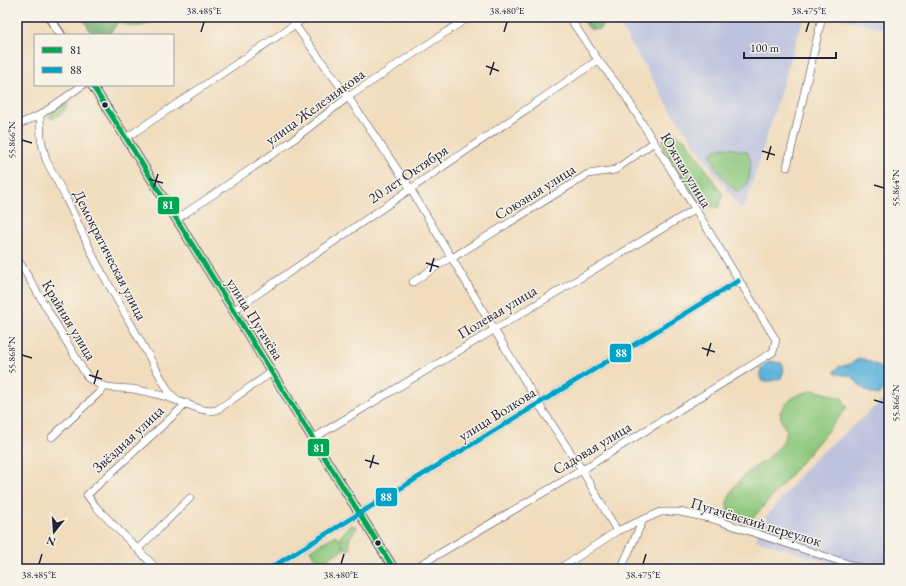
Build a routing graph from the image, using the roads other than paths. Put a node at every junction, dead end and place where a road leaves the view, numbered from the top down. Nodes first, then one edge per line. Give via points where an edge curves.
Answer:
1 (49, 17) edge
2 (292, 17) edge
3 (306, 17) edge
4 (469, 17) edge
5 (569, 17) edge
6 (822, 17) edge
7 (295, 25) junction
8 (60, 34) edge
9 (598, 60) junction
10 (82, 86) edge
11 (93, 86) edge
12 (348, 97) junction
13 (40, 116) junction
14 (17, 125) edge
15 (126, 138) junction
16 (654, 142) junction
17 (787, 167) dead end
18 (410, 188) junction
19 (695, 209) junction
20 (177, 219) junction
21 (17, 258) edge
22 (451, 258) junction
23 (738, 281) junction
24 (413, 282) dead end
25 (233, 311) junction
26 (494, 329) junction
27 (776, 340) joint
28 (272, 372) junction
29 (105, 387) junction
30 (176, 400) junction
31 (187, 403) junction
32 (538, 403) junction
33 (52, 436) dead end
34 (312, 439) junction
35 (582, 470) junction
36 (190, 498) dead end
37 (360, 513) junction
38 (643, 520) junction
39 (618, 531) junction
40 (138, 549) junction
41 (157, 569) edge
42 (269, 569) edge
43 (394, 569) edge
44 (413, 569) edge
45 (560, 569) edge
46 (621, 569) edge
47 (863, 569) edge

1 - 8 street
2 - 7 street
3 - 7 street
4 - 12 street, улица Железнякова
5 - 9 street, Южная улица
6 - 17 street
7 - 12 street
7 - 15 street
9 - 16 street, Южная улица via 623,92
9 - 18 street, 20 лет Октября
10 - 13 street
11 - 15 street, улица Пугачёва
12 - 18 street
12 - 20 street, улица Железнякова via 289,143
13 - 14 street
13 - 30 street, Демократическая улица via 41,139 46,160 96,262 169,392
15 - 20 street, улица Пугачёва
16 - 19 street, Южная улица
16 - 22 street, Союзная улица via 615,170 588,174
18 - 22 street
18 - 25 street, 20 лет Октября
19 - 23 street, Южная улица
19 - 26 street, Полевая улица
20 - 25 street, улица Пугачёва
21 - 29 street, Крайняя улица via 88,378
22 - 24 street, Союзная улица
22 - 26 street
23 - 27 street, Южная улица
23 - 32 street, улица Волкова
25 - 28 street, улица Пугачёва
26 - 32 street
26 - 34 street, Полевая улица
27 - 35 street, Садовая улица via 773,352
28 - 31 street via 217,410 209,412
28 - 34 street, улица Пугачёва
29 - 30 street via 132,389
29 - 33 street
30 - 31 street
31 - 40 street, Звёздная улица via 87,495
32 - 35 street
32 - 37 street, улица Волкова
34 - 37 street, улица Пугачёва
35 - 39 street
35 - 44 street, Садовая улица
36 - 40 street
37 - 42 street, улица Волкова
37 - 43 street, улица Пугачёва
38 - 39 street, Пугачёвский переулок
38 - 46 street
38 - 47 street, Пугачёвский переулок via 661,512 680,512 713,519
39 - 45 street, Пугачёвский переулок
40 - 41 street

